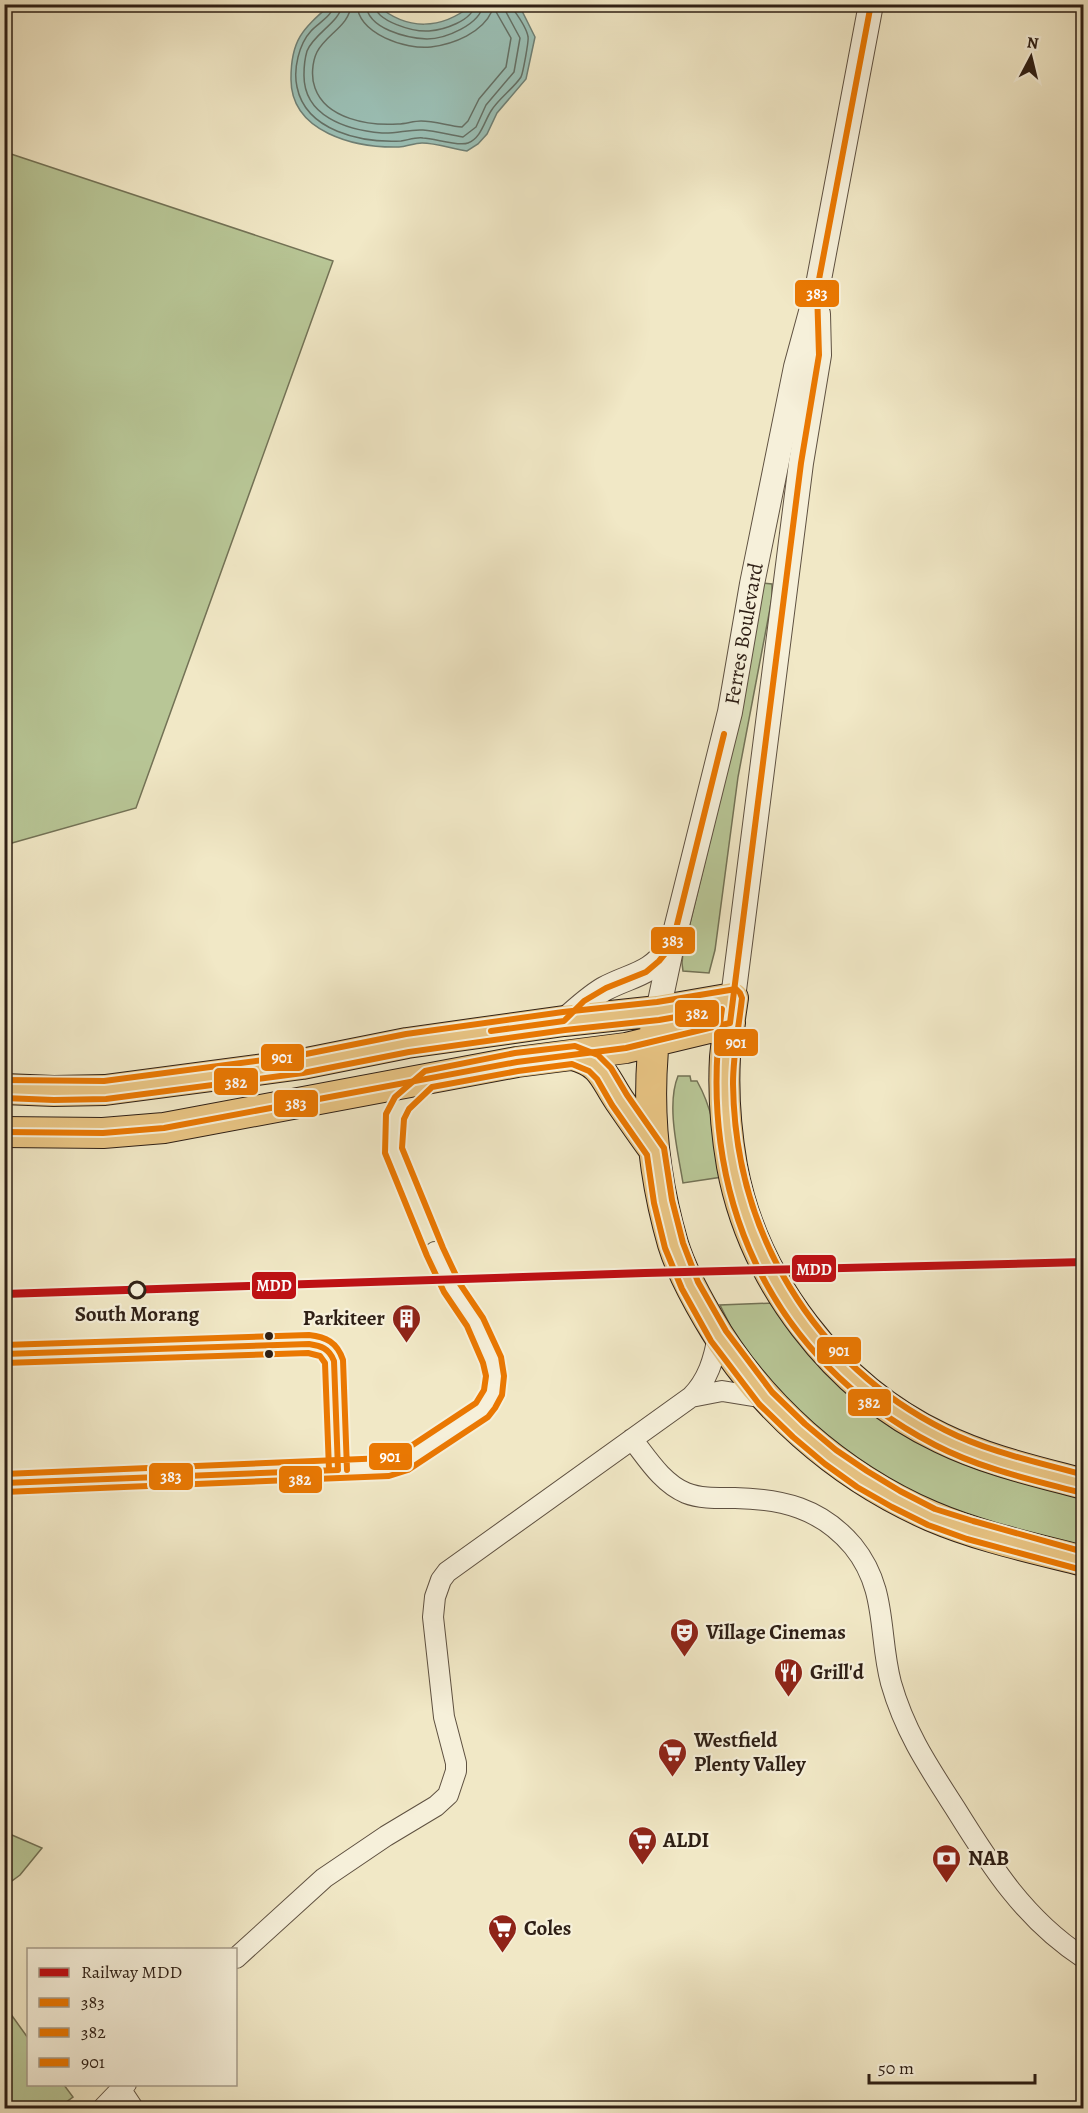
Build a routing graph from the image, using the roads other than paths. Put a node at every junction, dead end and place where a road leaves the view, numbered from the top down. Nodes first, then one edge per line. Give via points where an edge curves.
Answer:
1 (871, 4) edge
2 (817, 290) junction
3 (672, 945) junction
4 (658, 1011) junction
5 (731, 1011) junction
6 (564, 1021) junction
7 (653, 1043) junction
8 (573, 1055) junction
9 (4, 1089) edge
10 (4, 1132) edge
11 (656, 1152) junction
12 (435, 1252) dead end
13 (718, 1336) junction
14 (691, 1397) junction
15 (765, 1398) junction
16 (632, 1439) junction
17 (338, 1470) dead end
18 (1083, 1484) edge
19 (1083, 1561) edge
20 (237, 1957) edge
21 (1083, 1958) edge
22 (123, 2088) edge
23 (103, 2109) edge
24 (133, 2109) edge

1 - 2 street, Ferres Boulevard
2 - 3 street, Ferres Boulevard via 795,367 730,712
2 - 5 street, Ferres Boulevard via 819,356 801,463
3 - 4 street, Ferres Boulevard
3 - 6 street via 652,968 584,1001
4 - 5 main road
4 - 6 main road
4 - 7 main road
5 - 7 main road
5 - 18 main road via 725,1070 733,1166 754,1240 793,1311 825,1350 875,1397 906,1419 978,1454
6 - 9 main road via 407,1043 302,1064 105,1090
7 - 8 main road
7 - 11 main road via 650,1106
8 - 10 main road via 164,1128 103,1133
8 - 11 main road via 594,1064 604,1074
11 - 13 main road via 674,1246 698,1302
12 - 17 street via 484,1340 493,1368 493,1393 482,1410 403,1462 388,1467
13 - 14 street via 708,1371
13 - 15 main road
14 - 15 street via 722,1391
14 - 16 street
15 - 19 main road via 831,1457 896,1500 970,1530
16 - 20 street via 452,1567 441,1580 433,1617 444,1717 456,1762 448,1795 324,1878
16 - 21 street via 662,1476 686,1493 785,1503 820,1518 854,1547 879,1600 887,1664 912,1740 1005,1885 1026,1910
22 - 23 street
22 - 24 street

